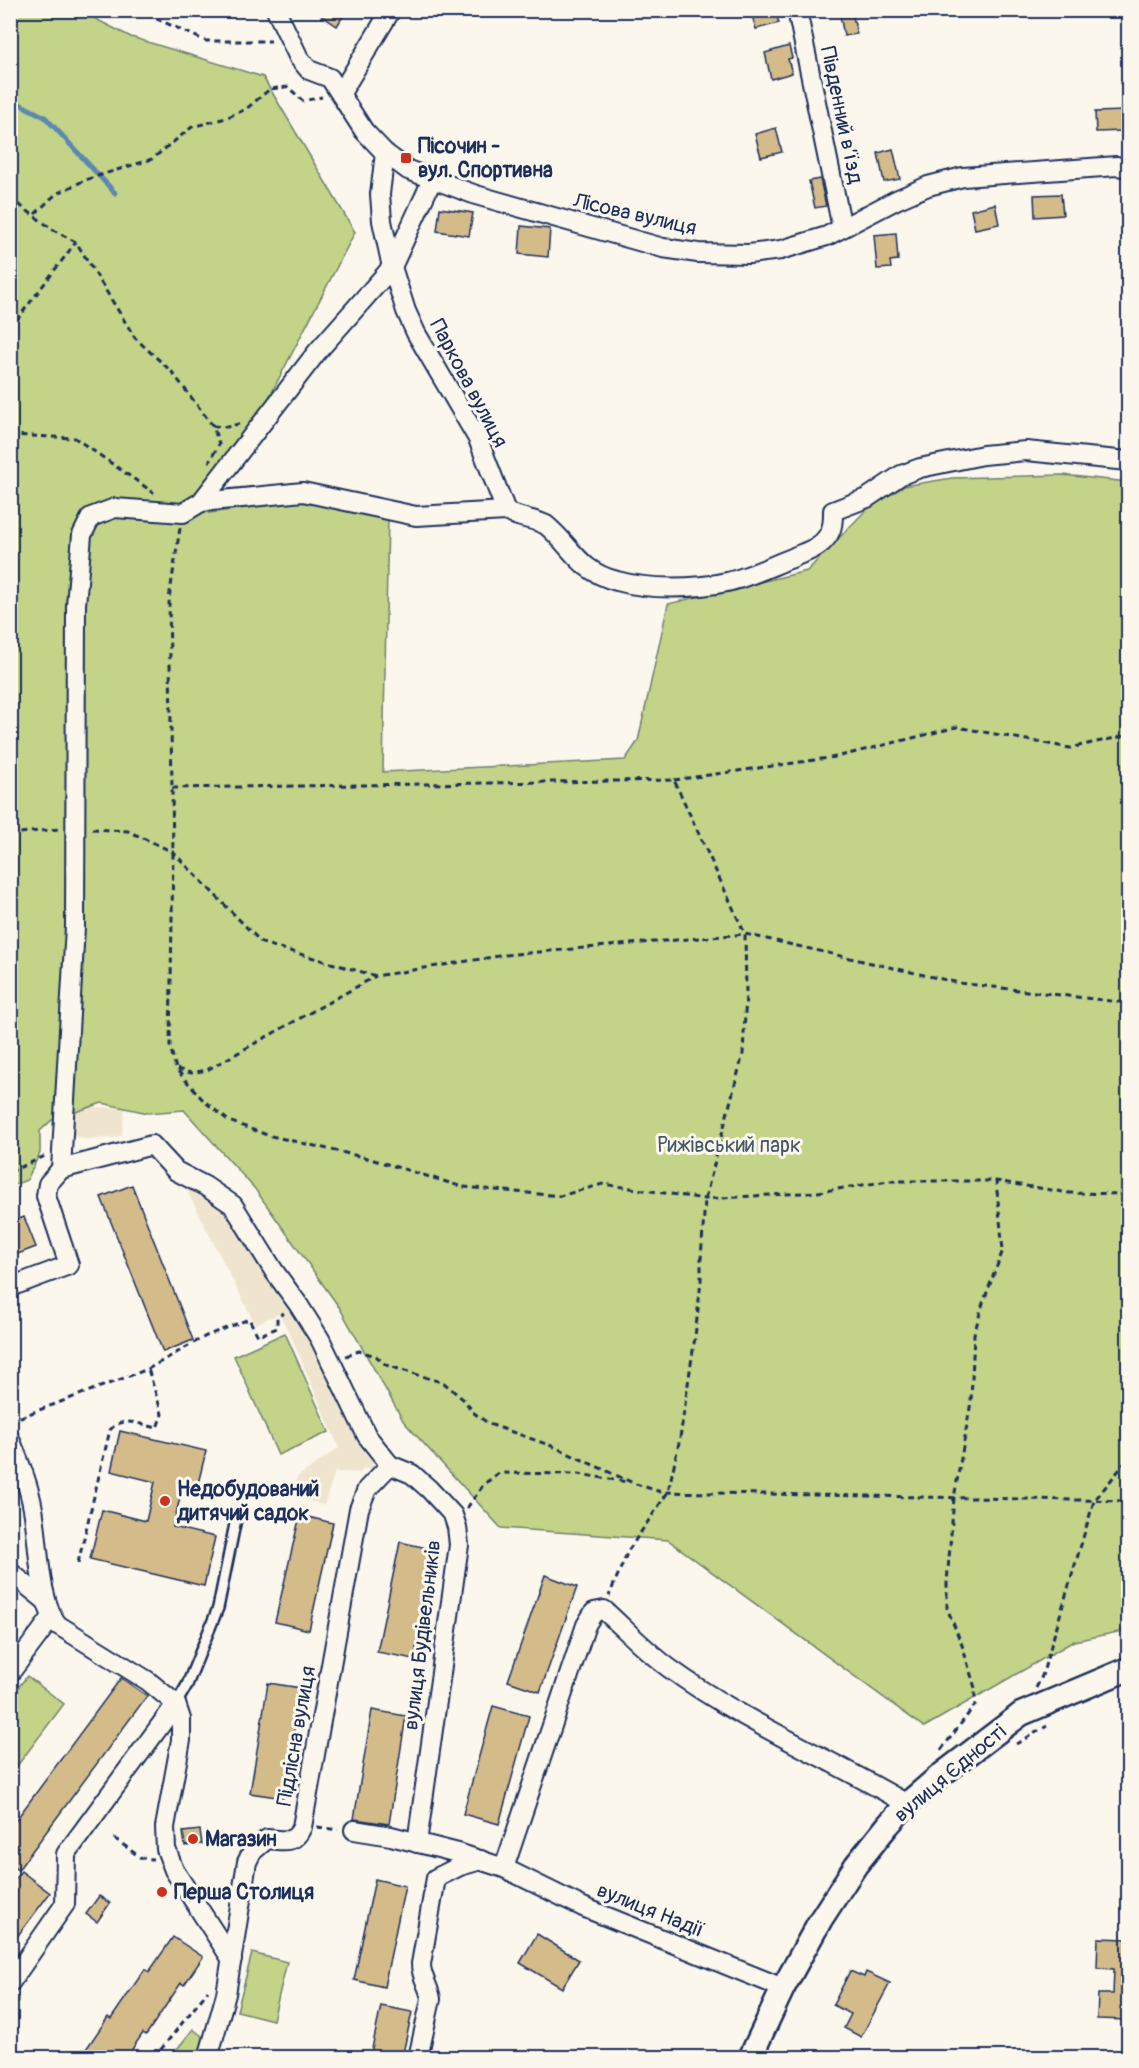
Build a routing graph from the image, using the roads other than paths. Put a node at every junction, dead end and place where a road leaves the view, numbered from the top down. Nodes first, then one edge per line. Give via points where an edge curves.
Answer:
1 (276, 10) edge
2 (391, 10) edge
3 (797, 10) edge
4 (341, 93) junction
5 (385, 153) junction
6 (1128, 168) edge
7 (433, 178) junction
8 (842, 228) junction
9 (392, 267) junction
10 (1128, 461) edge
11 (201, 502) junction
12 (506, 511) junction
13 (62, 1169) junction
14 (10, 1287) edge
15 (10, 1438) edge
16 (390, 1465) junction
17 (236, 1519) dead end
18 (10, 1572) edge
19 (49, 1609) junction
20 (1128, 1669) edge
21 (10, 1673) edge
22 (176, 1704) junction
23 (907, 1804) junction
24 (354, 1830) road end
25 (417, 1843) junction
26 (481, 1860) junction
27 (504, 1868) junction
28 (232, 1960) junction
29 (10, 1983) edge
30 (783, 1988) junction
31 (208, 2058) edge
32 (418, 2058) edge
33 (750, 2058) edge

1 - 4 street, Лісова вулиця via 299,58 309,70 330,78
2 - 4 street
3 - 8 street, Південний в’їзд
4 - 5 street, Лісова вулиця via 364,131
5 - 7 street, Лісова вулиця via 408,170
5 - 9 street, Паркова вулиця via 380,194
6 - 8 street, Лісова вулиця via 963,177 928,186
7 - 8 street, Лісова вулиця via 588,228 698,253 781,250
7 - 9 street
9 - 11 street via 317,352
9 - 12 street, Паркова вулиця via 416,333 478,439
10 - 12 street via 1026,451 920,468 901,475 867,498 833,511 829,536 815,548 728,582 682,587 640,585 599,574 584,566 546,525
11 - 12 street via 303,492 416,516
11 - 13 street via 183,513 115,508 91,518 82,535 76,604 75,927
13 - 14 street via 48,1184 46,1196 69,1265
13 - 16 street via 152,1145 176,1170 233,1205 320,1339 367,1436
15 - 19 street via 33,1506
16 - 25 street, вулиця Будівельників via 412,1474 453,1515 459,1545
16 - 28 street, Підлісна вулиця via 367,1489 359,1509 302,1827 291,1840 267,1839 252,1852 247,1862
17 - 22 lane via 218,1608
18 - 19 street
19 - 21 street
19 - 22 street via 58,1625 148,1681
20 - 23 street, вулиця Єдності via 1021,1714
22 - 28 street via 181,1740 165,1827 166,1850 174,1870
22 - 29 street via 66,1854 65,1904
23 - 27 street via 751,1720 668,1667 599,1611 586,1625
23 - 30 street, вулиця Єдності via 856,1865
24 - 25 street, вулиця Надії
25 - 26 street, вулиця Надії
26 - 27 street, вулиця Надії
26 - 32 street via 436,1878 421,1964 431,1999
27 - 30 street, вулиця Надії via 583,1907
28 - 31 street, Підлісна вулиця
30 - 33 street, вулиця Єдності

